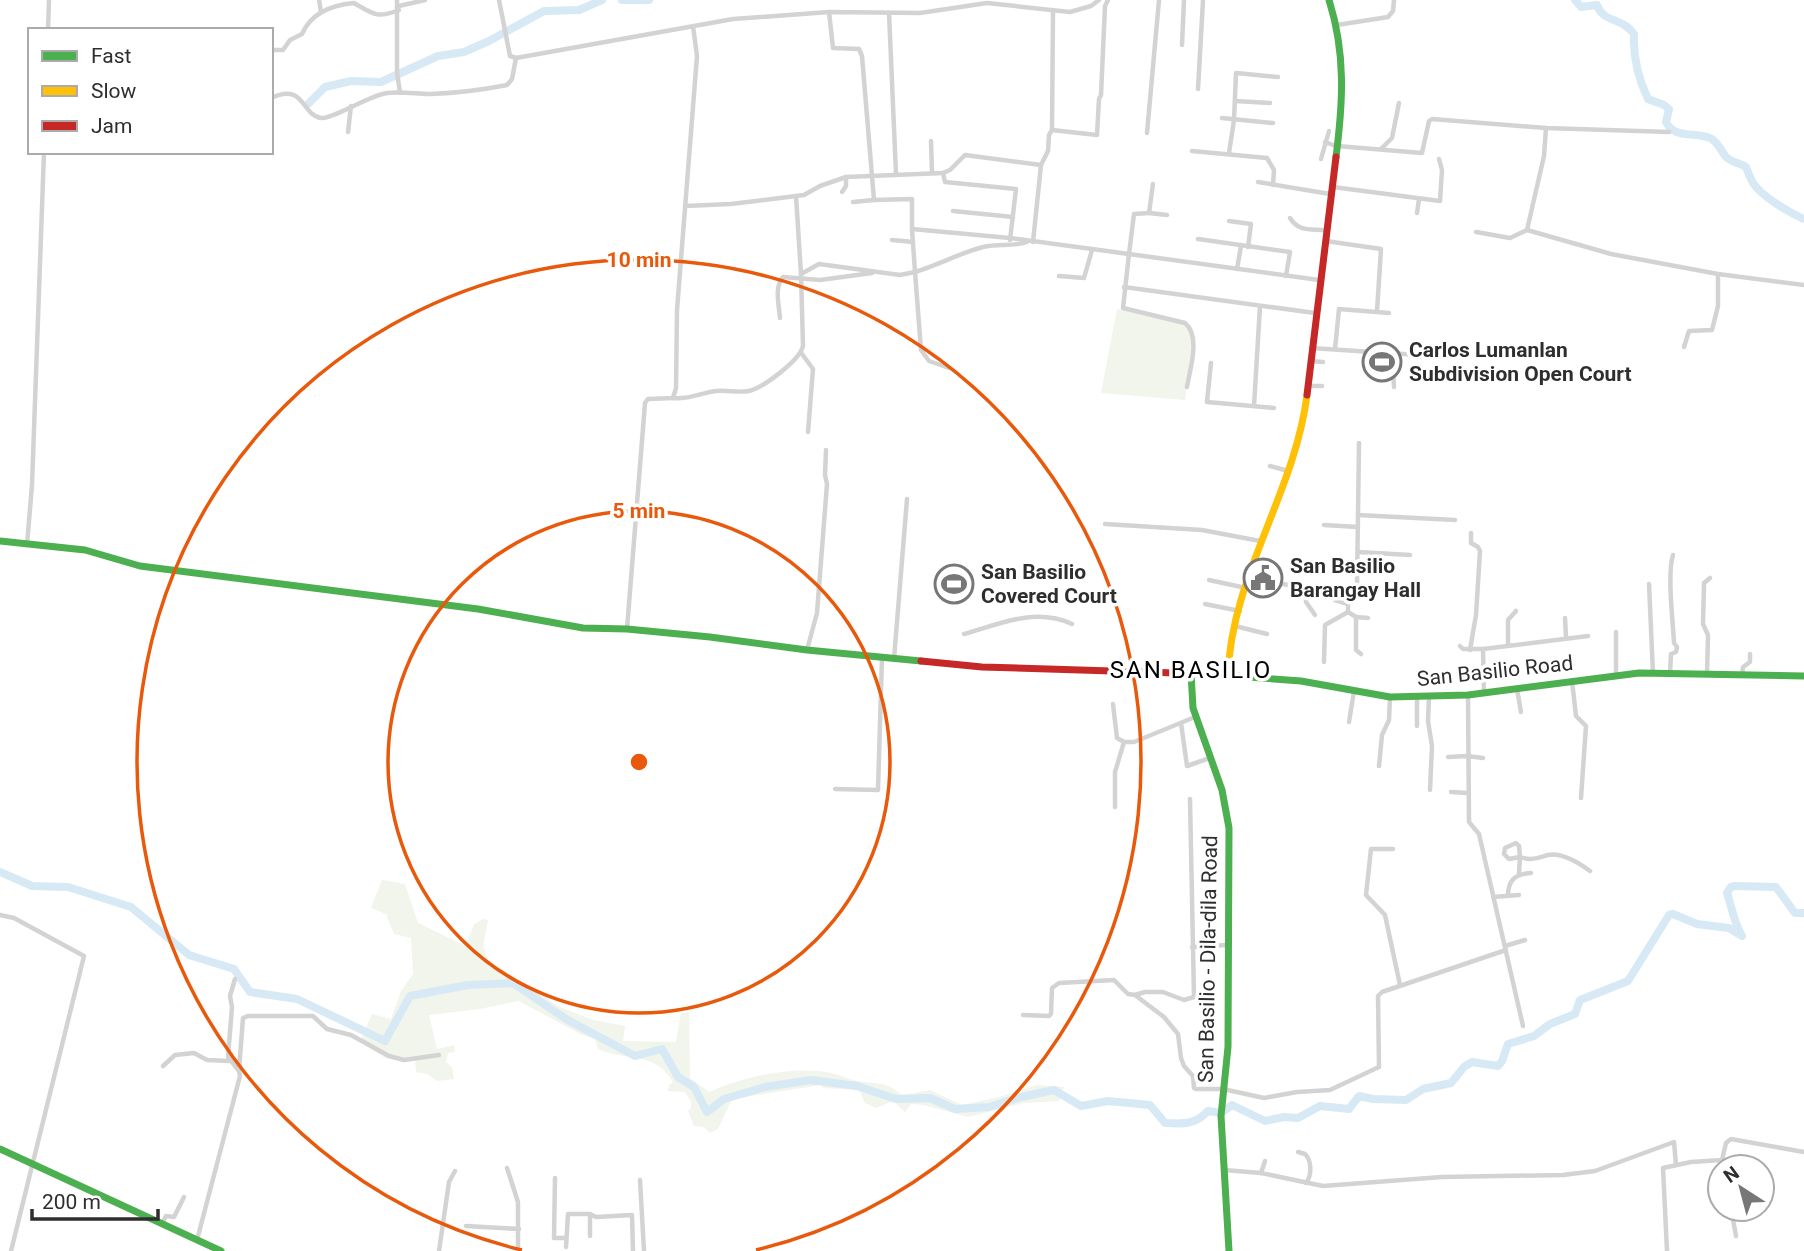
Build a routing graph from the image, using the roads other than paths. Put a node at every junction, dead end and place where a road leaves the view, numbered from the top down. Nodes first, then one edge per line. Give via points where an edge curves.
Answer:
1 (49, 0) edge
2 (319, 0) edge
3 (397, 0) edge
4 (425, 0) edge
5 (499, 0) edge
6 (1099, 0) edge
7 (1108, 0) edge
8 (1159, 0) edge
9 (1184, 0) edge
10 (1203, 0) edge
11 (1329, 0) edge
12 (1394, 0) edge
13 (399, 8) junction
14 (321, 12) junction
15 (829, 12) junction
16 (1053, 12) junction
17 (889, 13) junction
18 (1337, 25) junction
19 (693, 26) junction
20 (48, 28) edge
21 (1182, 45) dead end
22 (273, 50) edge
23 (516, 58) junction
24 (1278, 77) dead end
25 (1198, 89) dead end
26 (400, 93) junction
27 (273, 97) edge
28 (1235, 101) junction
29 (1270, 103) dead end
30 (1399, 103) dead end
31 (351, 106) junction
32 (1222, 118) dead end
33 (1234, 120) junction
34 (1273, 123) dead end
35 (1546, 128) junction
36 (1052, 130) junction
37 (1329, 131) dead end
38 (348, 132) dead end
39 (1669, 132) dead end
40 (1147, 133) dead end
41 (931, 142) dead end
42 (1333, 145) junction
43 (1192, 150) dead end
44 (1380, 150) junction
45 (1229, 153) junction
46 (44, 154) edge
47 (1321, 159) dead end
48 (1439, 159) dead end
49 (1041, 165) junction
50 (932, 173) junction
51 (943, 173) junction
52 (896, 174) junction
53 (871, 175) junction
54 (846, 177) junction
55 (1258, 182) dead end
56 (1153, 184) dead end
57 (1273, 185) junction
58 (842, 192) dead end
59 (1330, 192) junction
60 (796, 196) junction
61 (1419, 199) junction
62 (874, 200) junction
63 (853, 202) dead end
64 (685, 206) junction
65 (953, 211) dead end
66 (1149, 213) junction
67 (1417, 213) dead end
68 (1167, 215) dead end
69 (1013, 217) junction
70 (1290, 218) dead end
71 (1229, 221) dead end
72 (912, 229) junction
73 (1326, 230) junction
74 (1527, 230) junction
75 (1476, 232) dead end
76 (1198, 239) dead end
77 (892, 240) dead end
78 (1010, 241) junction
79 (1326, 241) junction
80 (913, 242) junction
81 (1030, 242) junction
82 (1241, 246) junction
83 (1248, 247) junction
84 (1092, 250) junction
85 (1129, 254) junction
86 (1237, 269) junction
87 (915, 272) junction
88 (878, 273) junction
89 (1718, 275) junction
90 (802, 276) junction
91 (1059, 276) dead end
92 (1286, 276) junction
93 (1319, 280) junction
94 (1804, 285) edge
95 (1124, 286) junction
96 (1260, 306) junction
97 (1377, 311) junction
98 (1315, 313) junction
99 (1389, 313) dead end
100 (780, 318) dead end
101 (1684, 346) dead end
102 (1311, 348) junction
103 (1335, 349) junction
104 (1371, 352) junction
105 (802, 353) junction
106 (1394, 353) junction
107 (1434, 356) dead end
108 (1310, 361) junction
109 (1323, 362) dead end
110 (1211, 363) dead end
111 (949, 368) dead end
112 (1393, 370) junction
113 (1307, 386) junction
114 (1322, 386) dead end
115 (1187, 387) dead end
116 (1394, 387) dead end
117 (673, 398) junction
118 (1254, 405) junction
119 (1274, 408) dead end
120 (808, 432) dead end
121 (1359, 443) dead end
122 (826, 450) dead end
123 (1270, 466) dead end
124 (1288, 471) junction
125 (907, 499) dead end
126 (1358, 515) junction
127 (1455, 520) dead end
128 (1105, 524) dead end
129 (1324, 524) dead end
130 (1358, 527) junction
131 (1471, 533) dead end
132 (0, 541) edge
133 (1260, 541) junction
134 (27, 545) junction
135 (1358, 552) junction
136 (1409, 555) dead end
137 (1673, 555) dead end
138 (1710, 578) dead end
139 (1209, 580) dead end
140 (1249, 584) junction
141 (1649, 584) dead end
142 (1306, 588) junction
143 (1336, 591) junction
144 (1345, 592) dead end
145 (1205, 604) dead end
146 (1348, 604) junction
147 (1240, 611) junction
148 (1516, 611) dead end
149 (1348, 612) junction
150 (1315, 615) dead end
151 (1356, 617) junction
152 (1368, 618) dead end
153 (1565, 618) dead end
154 (1072, 624) dead end
155 (1236, 626) junction
156 (627, 629) junction
157 (1616, 632) dead end
158 (964, 634) dead end
159 (1267, 634) dead end
160 (1588, 636) dead end
161 (1566, 638) junction
162 (1508, 645) junction
163 (1460, 646) dead end
164 (1483, 649) junction
165 (807, 650) junction
166 (1470, 650) junction
167 (1362, 654) dead end
168 (1750, 654) dead end
169 (882, 657) junction
170 (894, 659) junction
171 (1324, 662) dead end
172 (1191, 673) junction
173 (1653, 674) junction
174 (1670, 674) junction
175 (1707, 674) junction
176 (1228, 675) junction
177 (1616, 675) junction
178 (1742, 675) junction
179 (1804, 676) edge
180 (1572, 680) junction
181 (1517, 688) junction
182 (1354, 691) junction
183 (1485, 693) junction
184 (1468, 695) junction
185 (1391, 697) junction
186 (1417, 697) junction
187 (1429, 697) junction
188 (1113, 704) dead end
189 (1521, 712) dead end
190 (1195, 717) junction
191 (1349, 722) dead end
192 (1181, 723) junction
193 (1417, 726) dead end
194 (1124, 742) junction
195 (1467, 755) junction
196 (1448, 757) dead end
197 (1210, 758) junction
198 (1483, 758) dead end
199 (1378, 766) dead end
200 (835, 789) dead end
201 (1430, 790) dead end
202 (1451, 792) dead end
203 (1468, 793) junction
204 (1581, 798) dead end
205 (1191, 799) dead end
206 (1115, 807) dead end
207 (1393, 849) dead end
208 (1590, 871) dead end
209 (1531, 873) dead end
210 (1519, 874) junction
211 (1519, 895) dead end
212 (1508, 896) junction
213 (1493, 897) junction
214 (0, 915) edge
215 (1525, 940) dead end
216 (1227, 945) junction
217 (1192, 947) junction
218 (1505, 948) junction
219 (235, 979) dead end
220 (1400, 985) junction
221 (1135, 995) junction
222 (1023, 1015) dead end
223 (1523, 1026) dead end
224 (439, 1055) dead end
225 (229, 1061) junction
226 (163, 1066) dead end
227 (239, 1071) junction
228 (1223, 1092) junction
229 (0, 1149) edge
230 (1298, 1152) dead end
231 (1804, 1152) edge
232 (1724, 1153) edge
233 (1265, 1161) dead end
234 (32, 1162) junction
235 (1706, 1162) edge
236 (1676, 1165) junction
237 (507, 1168) dead end
238 (1224, 1170) junction
239 (455, 1171) dead end
240 (1261, 1173) junction
241 (555, 1178) dead end
242 (640, 1180) dead end
243 (1306, 1183) junction
244 (184, 1197) dead end
245 (590, 1214) junction
246 (1733, 1223) edge
247 (162, 1224) junction
248 (466, 1226) dead end
249 (519, 1229) junction
250 (590, 1236) dead end
251 (1735, 1236) dead end
252 (566, 1238) junction
253 (197, 1240) junction
254 (566, 1247) dead end
255 (11, 1251) edge
256 (221, 1251) edge
257 (439, 1251) edge
258 (518, 1251) edge
259 (633, 1251) edge
260 (643, 1251) edge
261 (1229, 1251) edge
262 (1667, 1251) edge

1 - 20 street
2 - 14 street
3 - 13 street
4 - 13 street
5 - 23 street via 510,55
6 - 16 street via 1074,11
7 - 36 street via 1097,135
8 - 40 street
9 - 21 street
10 - 25 street
11 - 18 street
12 - 18 street via 1388,17
13 - 14 street via 382,16 354,3
13 - 26 street
14 - 22 street via 283,50
15 - 17 street
15 - 19 street
15 - 53 street via 833,48 859,49 862,56
16 - 17 street via 987,3
16 - 36 street
17 - 52 street
18 - 42 street via 1343,99
19 - 23 street
19 - 64 street via 696,56
23 - 26 street via 507,85
24 - 28 street via 1236,73
26 - 31 street
27 - 31 street via 282,93 296,96 320,118
28 - 29 street
28 - 33 street
30 - 44 street via 1392,138
31 - 38 street
32 - 33 street
33 - 34 street
33 - 45 street
35 - 39 street
35 - 44 street via 1432,119 1422,153
35 - 74 street
36 - 49 street
37 - 42 street
41 - 50 street
42 - 44 street
42 - 47 street
42 - 59 street
43 - 45 street
45 - 57 street via 1269,159
46 - 134 street
48 - 61 street via 1440,203
49 - 51 street via 965,155
49 - 81 street
50 - 51 street
50 - 52 street
51 - 69 street via 945,182 1015,189
52 - 53 street
53 - 54 street
53 - 62 street
54 - 58 street
54 - 60 street
55 - 57 street
56 - 66 street
57 - 59 street
59 - 61 street
59 - 73 street
60 - 64 street
60 - 90 street
61 - 67 street
62 - 63 street
62 - 72 street via 912,199
64 - 117 street
65 - 69 street
66 - 68 street
66 - 85 street via 1134,214
69 - 78 street
70 - 73 street via 1300,229
71 - 83 street via 1251,224
72 - 78 street
72 - 80 street
73 - 79 street
74 - 75 street via 1510,238
74 - 89 street via 1611,254
76 - 82 street
77 - 80 street
78 - 81 street
78 - 87 street
79 - 93 street
79 - 97 street via 1381,249
80 - 87 street
81 - 84 street
82 - 83 street
82 - 86 street
83 - 92 street via 1290,252
84 - 85 street
84 - 91 street via 1084,278
85 - 86 street
85 - 95 street
86 - 92 street
87 - 88 street
87 - 111 street via 921,350 929,360
88 - 90 street via 820,280
88 - 90 street via 819,264
89 - 94 street
89 - 101 street via 1712,330 1689,331
90 - 100 street via 783,277 779,282
90 - 105 street
92 - 93 street
93 - 98 street
95 - 96 street
95 - 115 street via 1124,309 1185,323 1191,329
96 - 98 street
96 - 118 street
97 - 99 street
97 - 103 street via 1339,309
98 - 102 street
102 - 103 street
102 - 108 street
103 - 104 street
104 - 106 street
104 - 112 street via 1369,368
105 - 117 street via 748,391
105 - 120 street via 813,369
106 - 107 street
106 - 112 street
108 - 109 street
108 - 113 street
110 - 118 street via 1207,402
112 - 116 street
113 - 114 street
113 - 124 street
117 - 156 street via 645,403
118 - 119 street
121 - 126 street
122 - 165 street via 817,613
123 - 124 street
124 - 133 street
125 - 170 street
126 - 127 street
126 - 130 street
128 - 133 street via 1202,530
129 - 130 street
130 - 135 street
131 - 166 street via 1471,543 1480,551
132 - 134 street, San Basilio Road
133 - 140 street
134 - 156 street, San Basilio Road via 85,550 140,566 466,607 583,628
135 - 136 street
135 - 146 street via 1356,595
137 - 174 street via 1677,647 1671,654
138 - 175 street via 1704,583
139 - 140 street
140 - 142 street
140 - 147 street
141 - 173 street
142 - 143 street
142 - 150 street via 1306,602
143 - 144 street
143 - 146 street via 1335,600
145 - 147 street
146 - 149 street
147 - 155 street
148 - 162 street via 1508,620
149 - 151 street
149 - 171 street via 1325,625
151 - 152 street
151 - 167 street via 1356,650
153 - 161 street
154 - 158 street via 1041,617 1009,620
155 - 159 street
155 - 176 street via 1228,653
156 - 165 street, San Basilio Road
157 - 177 street
160 - 161 street
161 - 162 street
162 - 164 street
163 - 166 street
164 - 166 street
164 - 183 street
165 - 169 street, San Basilio Road
168 - 178 street
169 - 170 street, San Basilio Road
169 - 200 street via 878,790
170 - 172 street, San Basilio Road
172 - 176 street, San Basilio Road
172 - 190 street, San Basilio - Dila-dila Road
173 - 174 street, San Basilio Road
173 - 177 street, San Basilio Road
174 - 175 street, San Basilio Road
175 - 178 street, San Basilio Road
176 - 182 street, San Basilio Road
177 - 180 street, San Basilio Road
178 - 179 street, San Basilio Road
180 - 181 street, San Basilio Road
180 - 204 street via 1576,716 1586,726
181 - 183 street, San Basilio Road
181 - 189 street
182 - 185 street, San Basilio Road
182 - 191 street
183 - 184 street, San Basilio Road
184 - 187 street, San Basilio Road
184 - 195 street
185 - 186 street, San Basilio Road
185 - 199 street
186 - 187 street, San Basilio Road
186 - 193 street
187 - 201 street
188 - 194 street via 1116,738
190 - 192 street
190 - 197 street, San Basilio - Dila-dila Road
192 - 194 street
192 - 197 street via 1187,766
194 - 206 street via 1115,772
195 - 196 street
195 - 198 street
195 - 203 street
197 - 216 street, San Basilio - Dila-dila Road via 1229,828
202 - 203 street
203 - 213 street via 1469,822 1479,834
205 - 217 street
207 - 220 street via 1375,847 1370,852 1366,895 1385,915
208 - 210 street via 1551,855 1520,857
209 - 210 street
210 - 212 street via 1510,882
211 - 212 street
212 - 213 street
213 - 218 street
214 - 234 street via 84,956
215 - 218 street
216 - 217 street
216 - 228 street, San Basilio - Dila-dila Road via 1228,1047
217 - 221 street via 1192,999 1154,991
218 - 220 street
218 - 223 street
219 - 225 street via 230,996
220 - 228 street via 1378,996 1380,1062 1374,1071 1330,1090 1258,1097
221 - 222 street via 1114,980 1059,983 1052,988 1049,1016
221 - 228 street via 1178,1034 1181,1058 1193,1076 1194,1087
224 - 227 street via 389,1056 351,1035 327,1029 313,1016 248,1016 242,1022
225 - 226 street via 207,1060 194,1053 175,1055
225 - 227 street
227 - 253 street
228 - 238 street, San Basilio - Dila-dila Road
229 - 234 street
230 - 243 street via 1309,1159
231 - 232 street via 1731,1139
233 - 240 street
234 - 247 street
234 - 255 street
235 - 236 street
236 - 243 street via 1674,1142 1581,1173 1323,1186
236 - 262 street via 1666,1166 1662,1172
237 - 249 street via 518,1202
238 - 240 street
238 - 261 street, San Basilio - Dila-dila Road
239 - 257 street via 449,1182
240 - 243 street
241 - 252 street via 554,1238
242 - 260 street
244 - 247 street via 173,1218 166,1216
245 - 250 street
245 - 252 street via 568,1214
245 - 259 street via 632,1215
246 - 251 street
247 - 253 street
248 - 249 street
249 - 258 street
252 - 254 street
253 - 256 street

